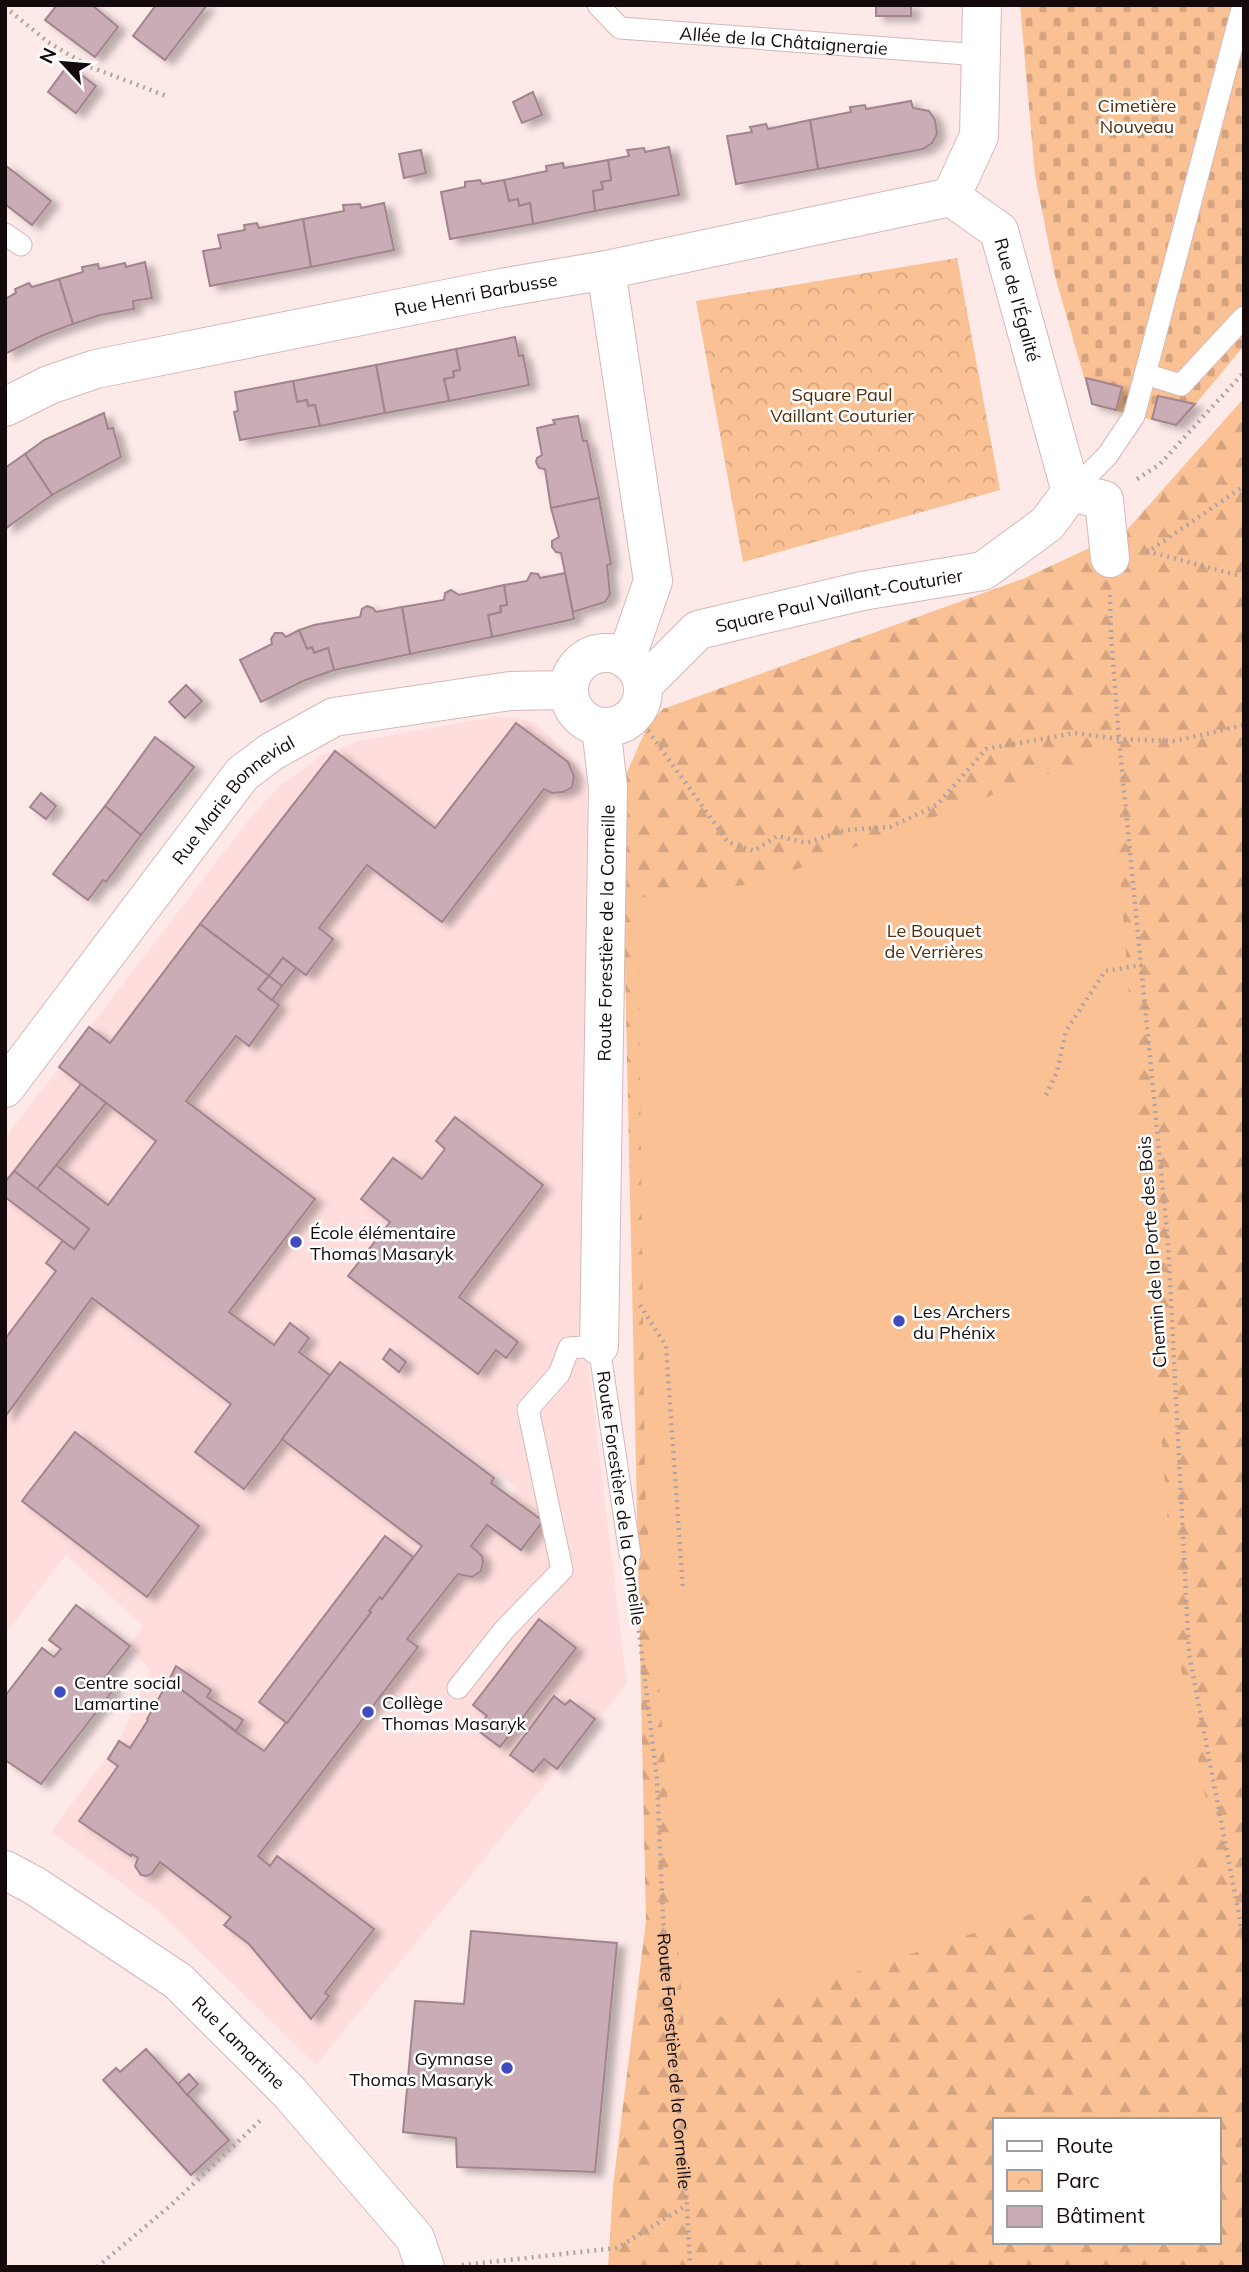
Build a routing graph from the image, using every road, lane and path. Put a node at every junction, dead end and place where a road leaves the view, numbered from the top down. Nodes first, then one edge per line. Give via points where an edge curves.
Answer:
1 (597, 5) edge
2 (982, 5) edge
3 (1242, 5) edge
4 (5, 7) edge
5 (980, 55) junction
6 (169, 97) dead end
7 (951, 197) junction
8 (607, 270) junction
9 (1244, 317) edge
10 (1244, 372) edge
11 (1144, 374) junction
12 (5, 407) edge
13 (1244, 486) edge
14 (1087, 496) junction
15 (1151, 550) junction
16 (1110, 558) junction
17 (1244, 577) edge
18 (569, 690) junction
19 (626, 697) junction
20 (1244, 725) edge
21 (1119, 739) junction
22 (1142, 965) junction
23 (12, 1065) edge
24 (1046, 1095) dead end
25 (600, 1283) junction
26 (599, 1346) junction
27 (630, 1554) joint
28 (683, 1590) dead end
29 (458, 1688) dead end
30 (5, 1870) edge
31 (1244, 1941) edge
32 (290, 2093) junction
33 (687, 2205) junction
34 (441, 2266) edge
35 (97, 2267) edge
36 (690, 2267) edge

1 - 5 lane, Allée de la Châtaigneraie via 620,28
2 - 5 street
3 - 11 lane
4 - 6 path via 88,66
5 - 7 street via 979,136
7 - 8 street, Rue Henri Barbusse
7 - 14 street, Rue de l'Égalité via 999,231
8 - 12 street, Rue Henri Barbusse via 96,369
8 - 19 street via 653,581
9 - 11 lane via 1181,386
10 - 14 path via 1160,464
11 - 14 lane via 1134,416
13 - 15 path
14 - 16 street, Rue de l'Égalité
14 - 19 street, Square Paul Vaillant-Couturier via 983,570 698,629
15 - 16 path
15 - 17 path
16 - 21 path, Chemin de la Porte des Bois
18 - 19 street via 575,710 591,724
18 - 19 street via 576,669 593,655 615,654
18 - 23 street, Rue Marie Bonnevial via 510,691 334,718 271,752 242,775
19 - 21 path via 729,842 754,851 777,836 807,843 845,830 890,827 937,805 986,749 1075,733
19 - 25 street, Route Forestière de la Corneille via 608,788
20 - 21 path via 1175,741
21 - 22 path, Chemin de la Porte des Bois
22 - 24 path via 1105,971 1066,1031 1057,1072
22 - 31 path, Chemin de la Porte des Bois via 1168,1242 1189,1654
25 - 26 street, Route Forestière de la Corneille
25 - 28 path via 637,1301 666,1346
26 - 27 lane, Route Forestière de la Corneille
26 - 29 lane via 569,1348 559,1374 528,1409 562,1570 504,1630
27 - 33 path, Route Forestière de la Corneille via 657,1780 663,1918
30 - 32 street, Rue Lamartine via 178,1981
32 - 34 street, Rue Lamartine
32 - 35 path via 170,2206
33 - 34 path via 617,2248
33 - 36 path, Route Forestière de la Corneille

